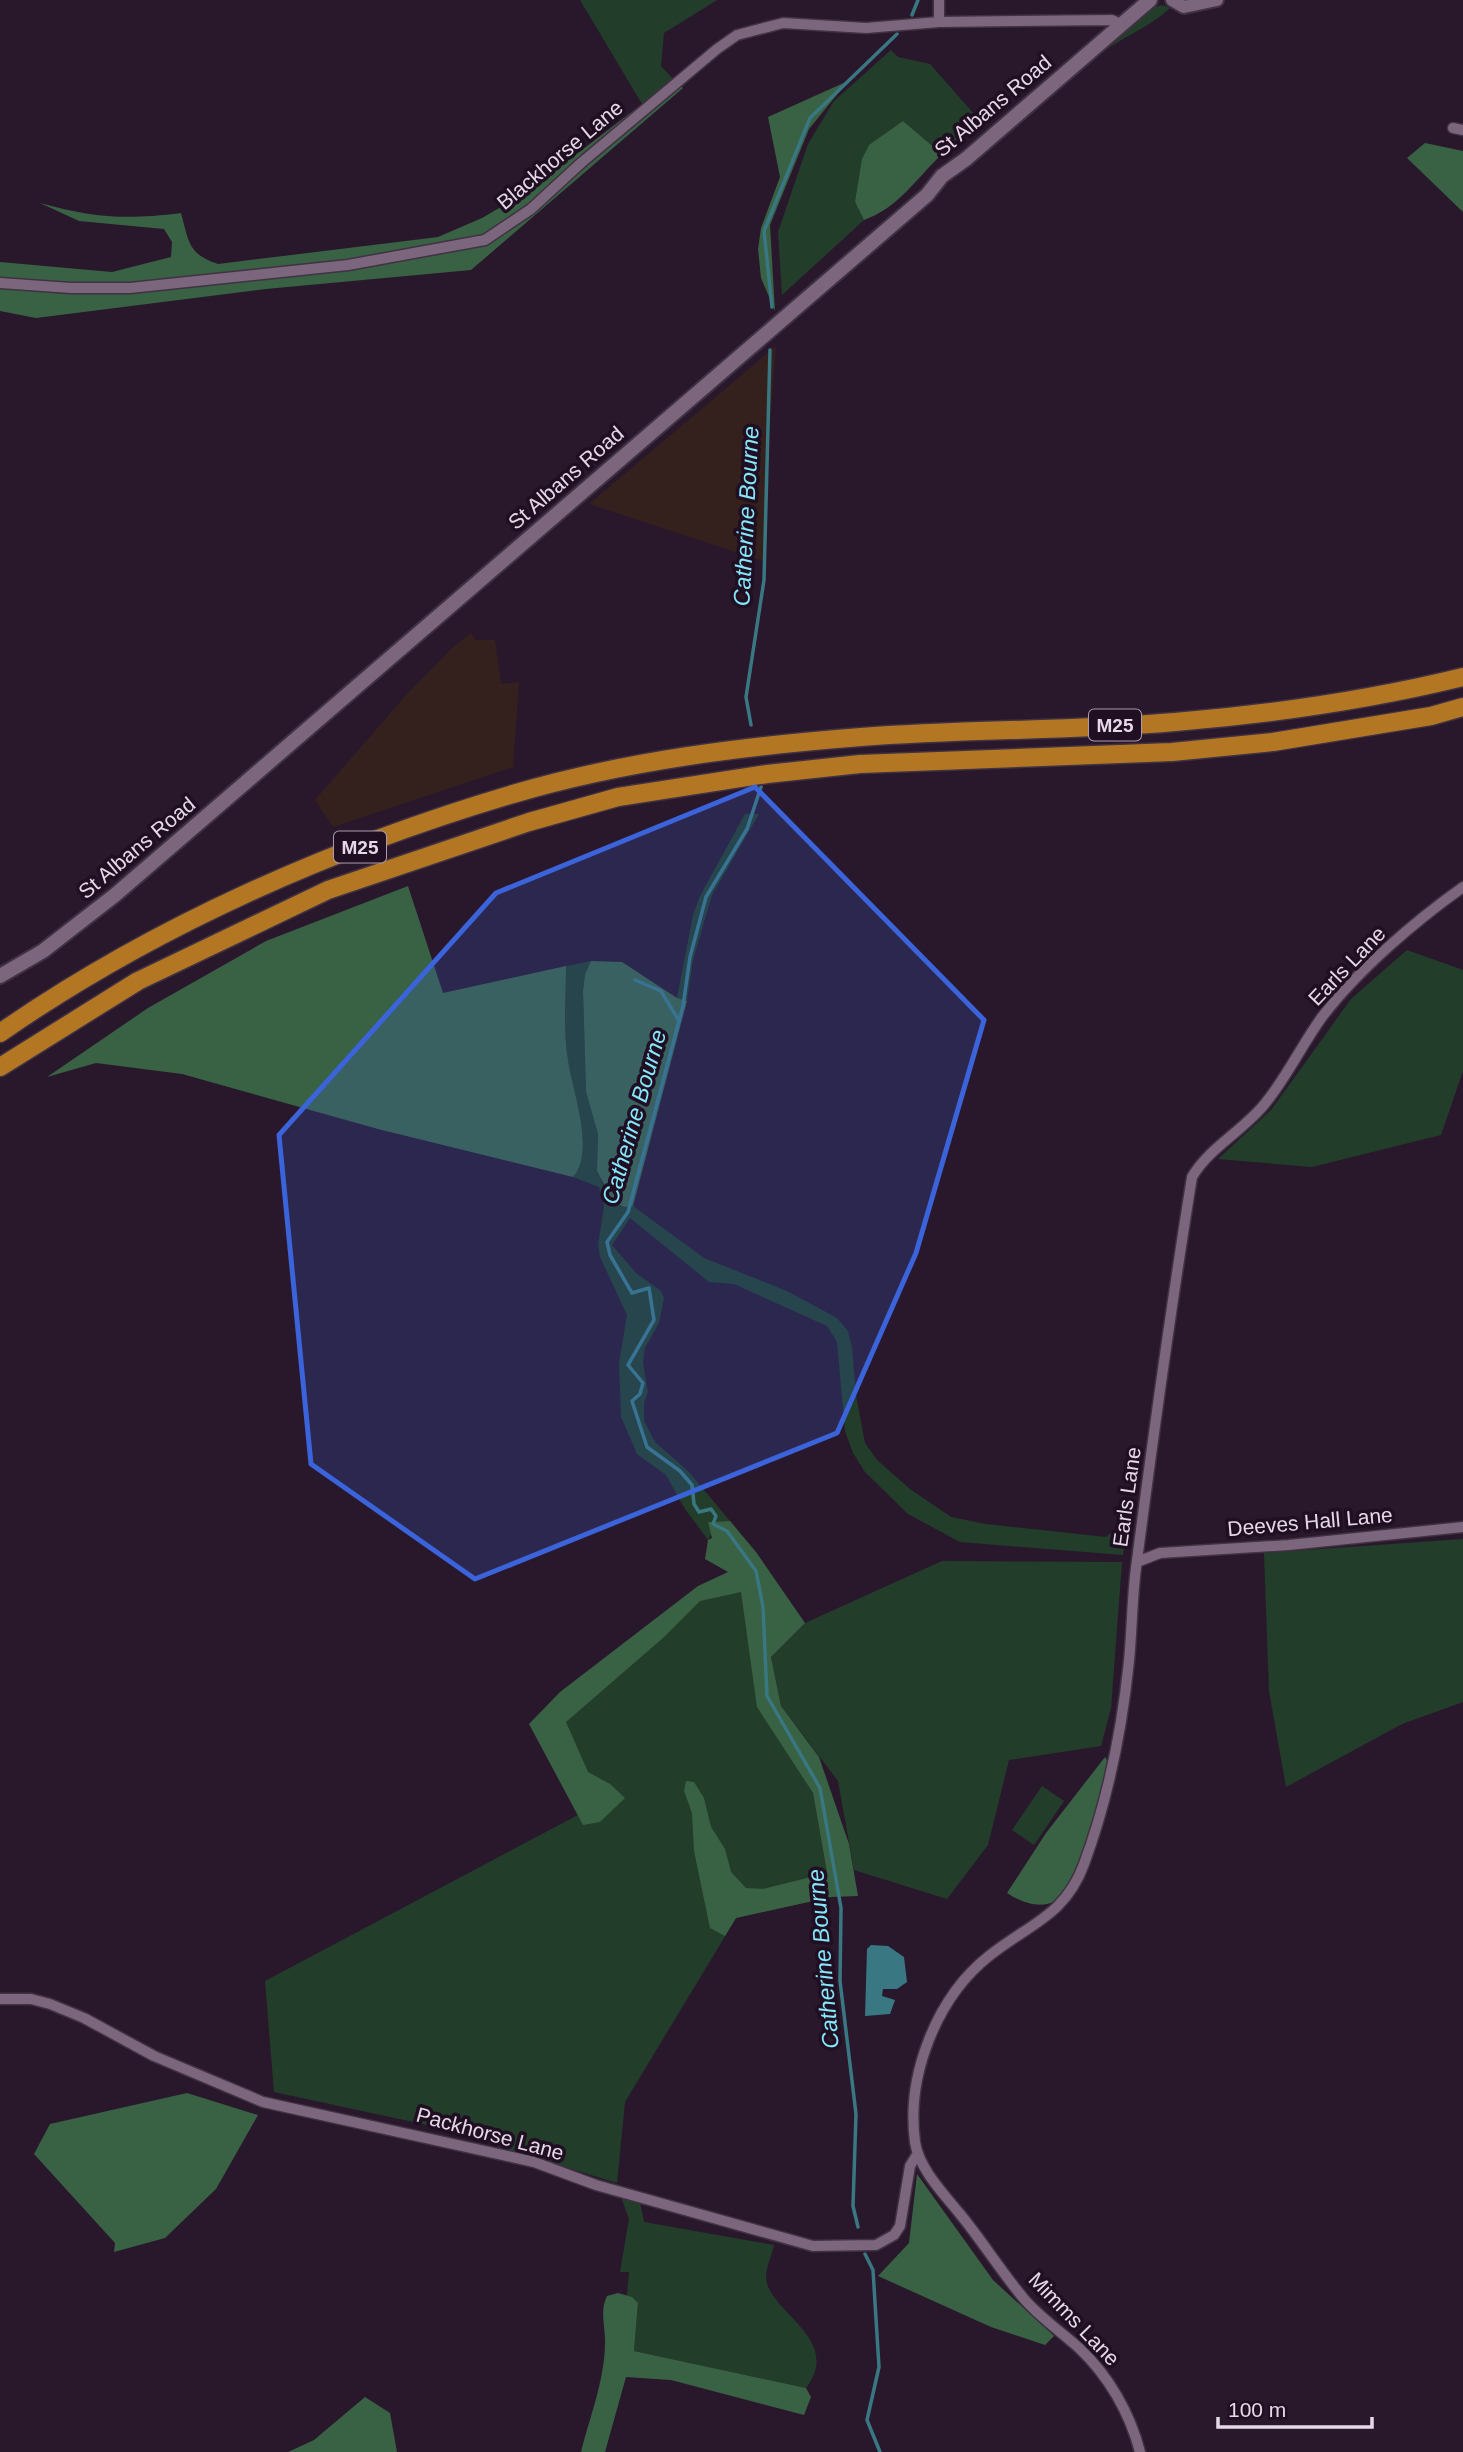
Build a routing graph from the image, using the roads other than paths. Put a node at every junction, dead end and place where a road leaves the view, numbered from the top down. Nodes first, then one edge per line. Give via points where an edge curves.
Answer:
1 (939, 0) edge
2 (1150, 0) edge
3 (1172, 0) edge
4 (1217, 0) edge
5 (939, 22) junction
6 (1122, 25) junction
7 (0, 283) edge
8 (1463, 677) edge
9 (1463, 707) edge
10 (1463, 887) edge
11 (0, 976) edge
12 (0, 1033) edge
13 (0, 1068) edge
14 (1463, 1527) edge
15 (1141, 1537) junction
16 (1160, 1553) junction
17 (1137, 1562) junction
18 (0, 1999) edge
19 (918, 2152) junction
20 (1140, 2452) edge

1 - 5 street
2 - 6 main road, St Albans Road
3 - 4 street via 1184,7
5 - 6 street, Blackhorse Lane via 1090,19
5 - 7 street, Blackhorse Lane via 866,28 783,23 737,35 671,85 531,209 485,240 348,265 130,288
6 - 11 main road, St Albans Road via 115,895 66,934
8 - 12 highway, M25 via 1265,713 1185,722 933,732 755,748 640,766 515,793 360,847 220,907 116,960
9 - 13 highway, M25 via 1273,742 1172,752 860,764 618,797 328,890 138,981
10 - 15 street, Earls Lane via 1344,991 1262,1107 1203,1159 1192,1177
14 - 16 street, Deeves Hall Lane
15 - 16 street
15 - 17 street, Earls Lane
16 - 17 street, Deeves Hall Lane
17 - 19 street, Earls Lane via 1120,1726 1104,1802 1083,1866 1069,1896 1052,1913 989,1956 947,2000 932,2031 916,2096
18 - 19 street, Packhorse Lane via 31,1998 50,2004 154,2056 263,2102 534,2162 596,2185 813,2246 876,2245 894,2235 900,2226 910,2166
19 - 20 street, Mimms Lane via 1026,2301 1101,2372 1127,2417

